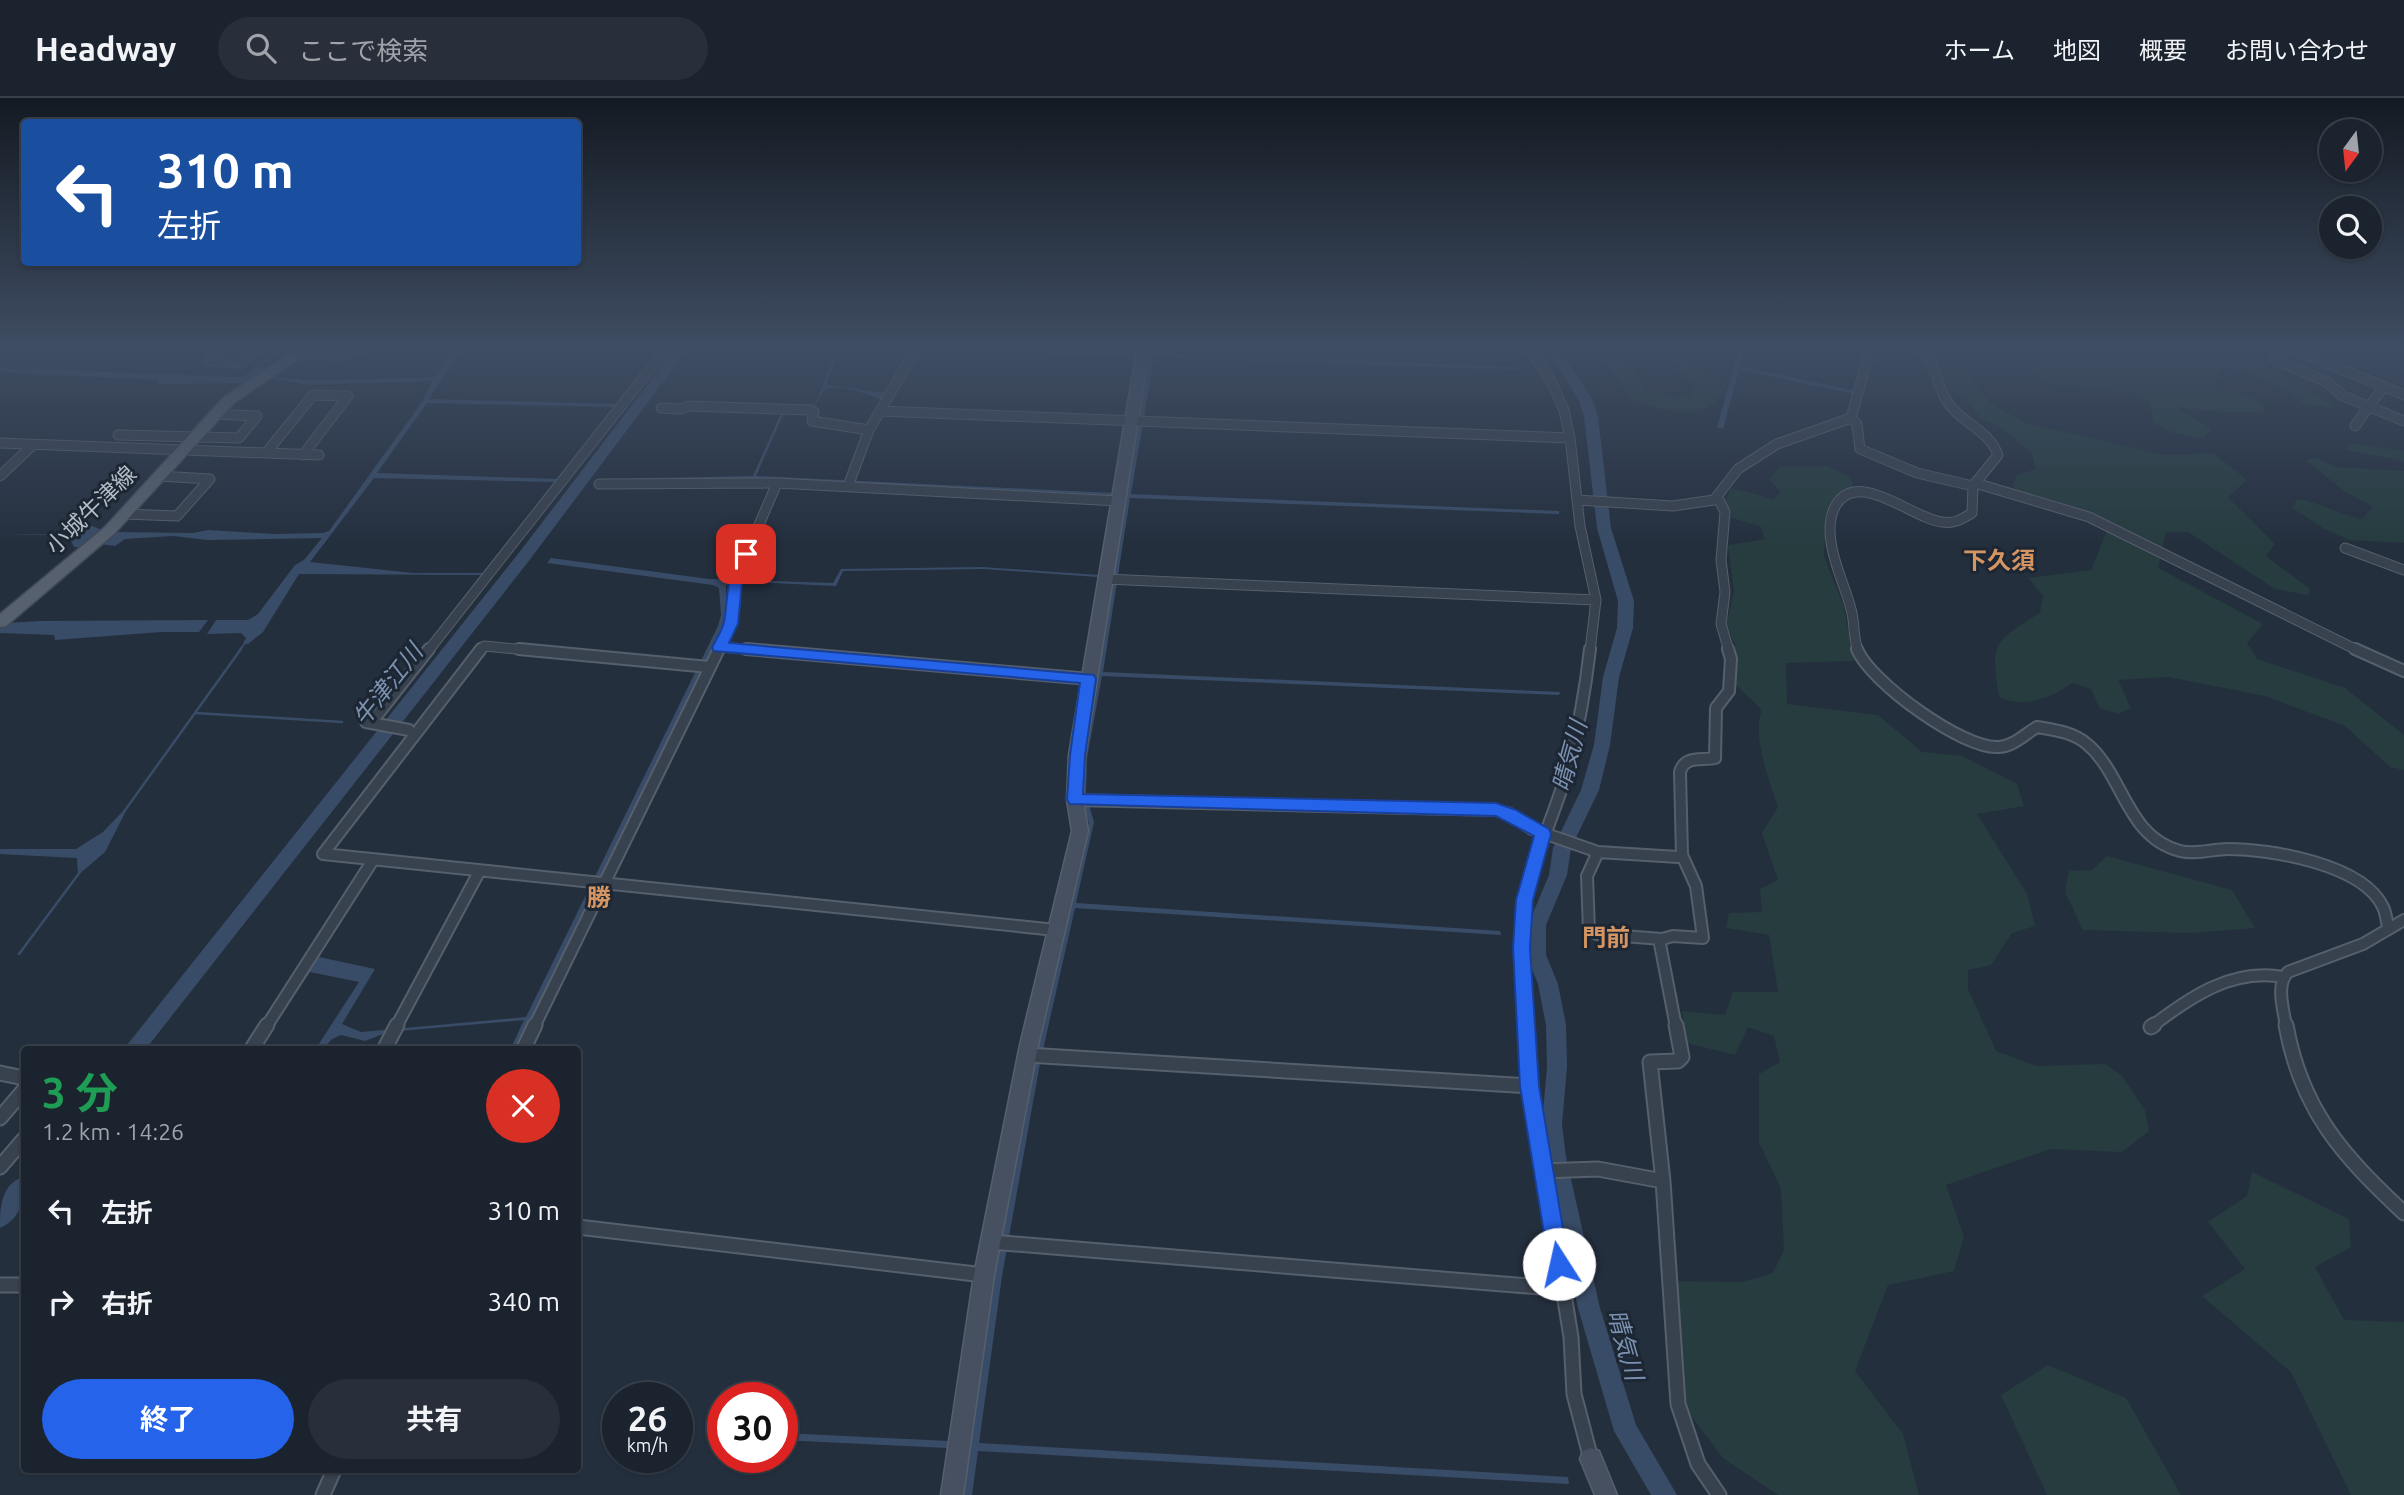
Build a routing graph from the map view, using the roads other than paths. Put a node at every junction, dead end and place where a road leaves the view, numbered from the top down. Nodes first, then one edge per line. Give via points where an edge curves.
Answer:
1 (214, 414) edge
2 (222, 414) edge
3 (297, 414) edge
4 (334, 414) edge
5 (615, 414) edge
6 (812, 414) edge
7 (878, 414) edge
8 (955, 414) edge
9 (1139, 414) edge
10 (1564, 414) edge
11 (1852, 414) edge
12 (1961, 414) edge
13 (2362, 414) edge
14 (2386, 414) edge
15 (1851, 418) junction
16 (2404, 421) edge
17 (1139, 422) junction
18 (2355, 426) dead end
19 (869, 430) junction
20 (118, 435) dead end
21 (194, 437) junction
22 (1570, 438) junction
23 (0, 443) edge
24 (34, 444) junction
25 (181, 451) junction
26 (266, 453) junction
27 (303, 455) junction
28 (319, 455) dead end
29 (0, 476) edge
30 (159, 476) junction
31 (849, 482) junction
32 (777, 483) junction
33 (599, 484) dead end
34 (1974, 484) junction
35 (1718, 498) junction
36 (1577, 500) junction
37 (1118, 501) junction
38 (124, 514) junction
39 (2345, 548) dead end
40 (2404, 570) edge
41 (1112, 580) junction
42 (1596, 600) junction
43 (3, 617) edge
44 (719, 648) junction
45 (709, 667) junction
46 (2404, 671) edge
47 (1088, 679) junction
48 (431, 715) junction
49 (409, 730) junction
50 (409, 743) junction
51 (1084, 800) junction
52 (1543, 834) junction
53 (1598, 852) junction
54 (1682, 855) junction
55 (373, 860) junction
56 (479, 872) junction
57 (604, 884) junction
58 (2404, 920) edge
59 (2388, 928) junction
60 (1056, 930) junction
61 (1662, 939) junction
62 (2283, 977) junction
63 (2151, 1027) dead end
64 (254, 1046) edge
65 (386, 1046) edge
66 (525, 1046) edge
67 (1027, 1055) junction
68 (0, 1073) edge
69 (21, 1077) edge
70 (1530, 1086) junction
71 (21, 1094) edge
72 (0, 1118) edge
73 (21, 1142) edge
74 (0, 1167) edge
75 (1542, 1171) junction
76 (1663, 1181) junction
77 (2404, 1213) edge
78 (581, 1227) edge
79 (991, 1242) junction
80 (984, 1275) junction
81 (0, 1285) edge
82 (21, 1285) edge
83 (1564, 1289) junction
84 (1591, 1459) joint
85 (333, 1473) edge
86 (323, 1495) edge
87 (952, 1495) edge
88 (1606, 1495) edge
89 (1719, 1495) edge

1 - 21 main road, 小城牛津線
2 - 21 street via 257,415 239,438
3 - 26 street
4 - 27 street
5 - 49 street via 378,714 366,722
6 - 19 street via 812,421
7 - 19 street
8 - 17 street
9 - 17 street
10 - 22 street
11 - 15 street
12 - 34 street via 1996,447 1997,460
13 - 18 street
14 - 16 street
15 - 34 street via 1857,424 1860,449 1917,473
15 - 35 street via 1776,444 1738,468
17 - 22 street
17 - 37 street
19 - 31 street
20 - 21 street
21 - 25 main road, 小城牛津線
22 - 36 street
23 - 24 street
24 - 25 street
24 - 29 street
25 - 26 street
25 - 30 main road, 小城牛津線
26 - 27 street
27 - 28 street
30 - 38 main road, 小城牛津線
30 - 38 street via 210,479 177,516
31 - 32 street
31 - 37 street
32 - 33 street
32 - 44 street via 736,580 731,624
34 - 46 street via 2089,517
34 - 59 street via 1972,513 1962,520 1922,517 1870,493 1849,493 1837,504 1831,524 1834,563 1850,605 1859,657 1870,669 1972,742 2010,745 2037,727 2077,734 2098,754 2134,817 2155,839 2180,850 2245,850 2337,870 2362,881 2378,896 2389,914
35 - 36 street via 1673,506
35 - 54 street via 1725,512 1721,560 1726,592 1721,624 1731,659 1729,691 1716,708 1715,758 1686,759 1681,764
36 - 42 street
37 - 41 street
38 - 43 main road, 小城牛津線
39 - 40 street
41 - 42 street
41 - 47 street
42 - 52 street via 1574,742
44 - 45 street
44 - 47 street
45 - 48 street via 484,646
45 - 57 street
47 - 51 street via 1077,755
48 - 49 street
48 - 50 street
49 - 50 street
50 - 55 street via 323,854
51 - 52 street via 1496,810
51 - 60 street
52 - 53 street
52 - 70 street via 1525,900 1521,948
53 - 54 street
53 - 61 street via 1587,876 1590,931
54 - 61 street via 1696,886 1703,938
55 - 56 street
55 - 64 street
56 - 57 street
56 - 65 street
57 - 60 street
57 - 66 street
58 - 59 street
59 - 62 street via 2363,944
60 - 67 street
61 - 76 street via 1682,1057 1650,1062
62 - 63 street via 2262,972 2235,977 2169,1012
62 - 77 street via 2282,999 2296,1072 2310,1108 2347,1159
67 - 70 street
67 - 79 street
68 - 69 street
70 - 75 street
71 - 72 street
73 - 74 street
75 - 76 street via 1598,1169
75 - 83 street
76 - 89 street via 1678,1404 1685,1434
78 - 80 street
79 - 80 street
79 - 83 street
80 - 87 street
81 - 82 street
83 - 84 street via 1574,1394
84 - 88 street
85 - 86 street

